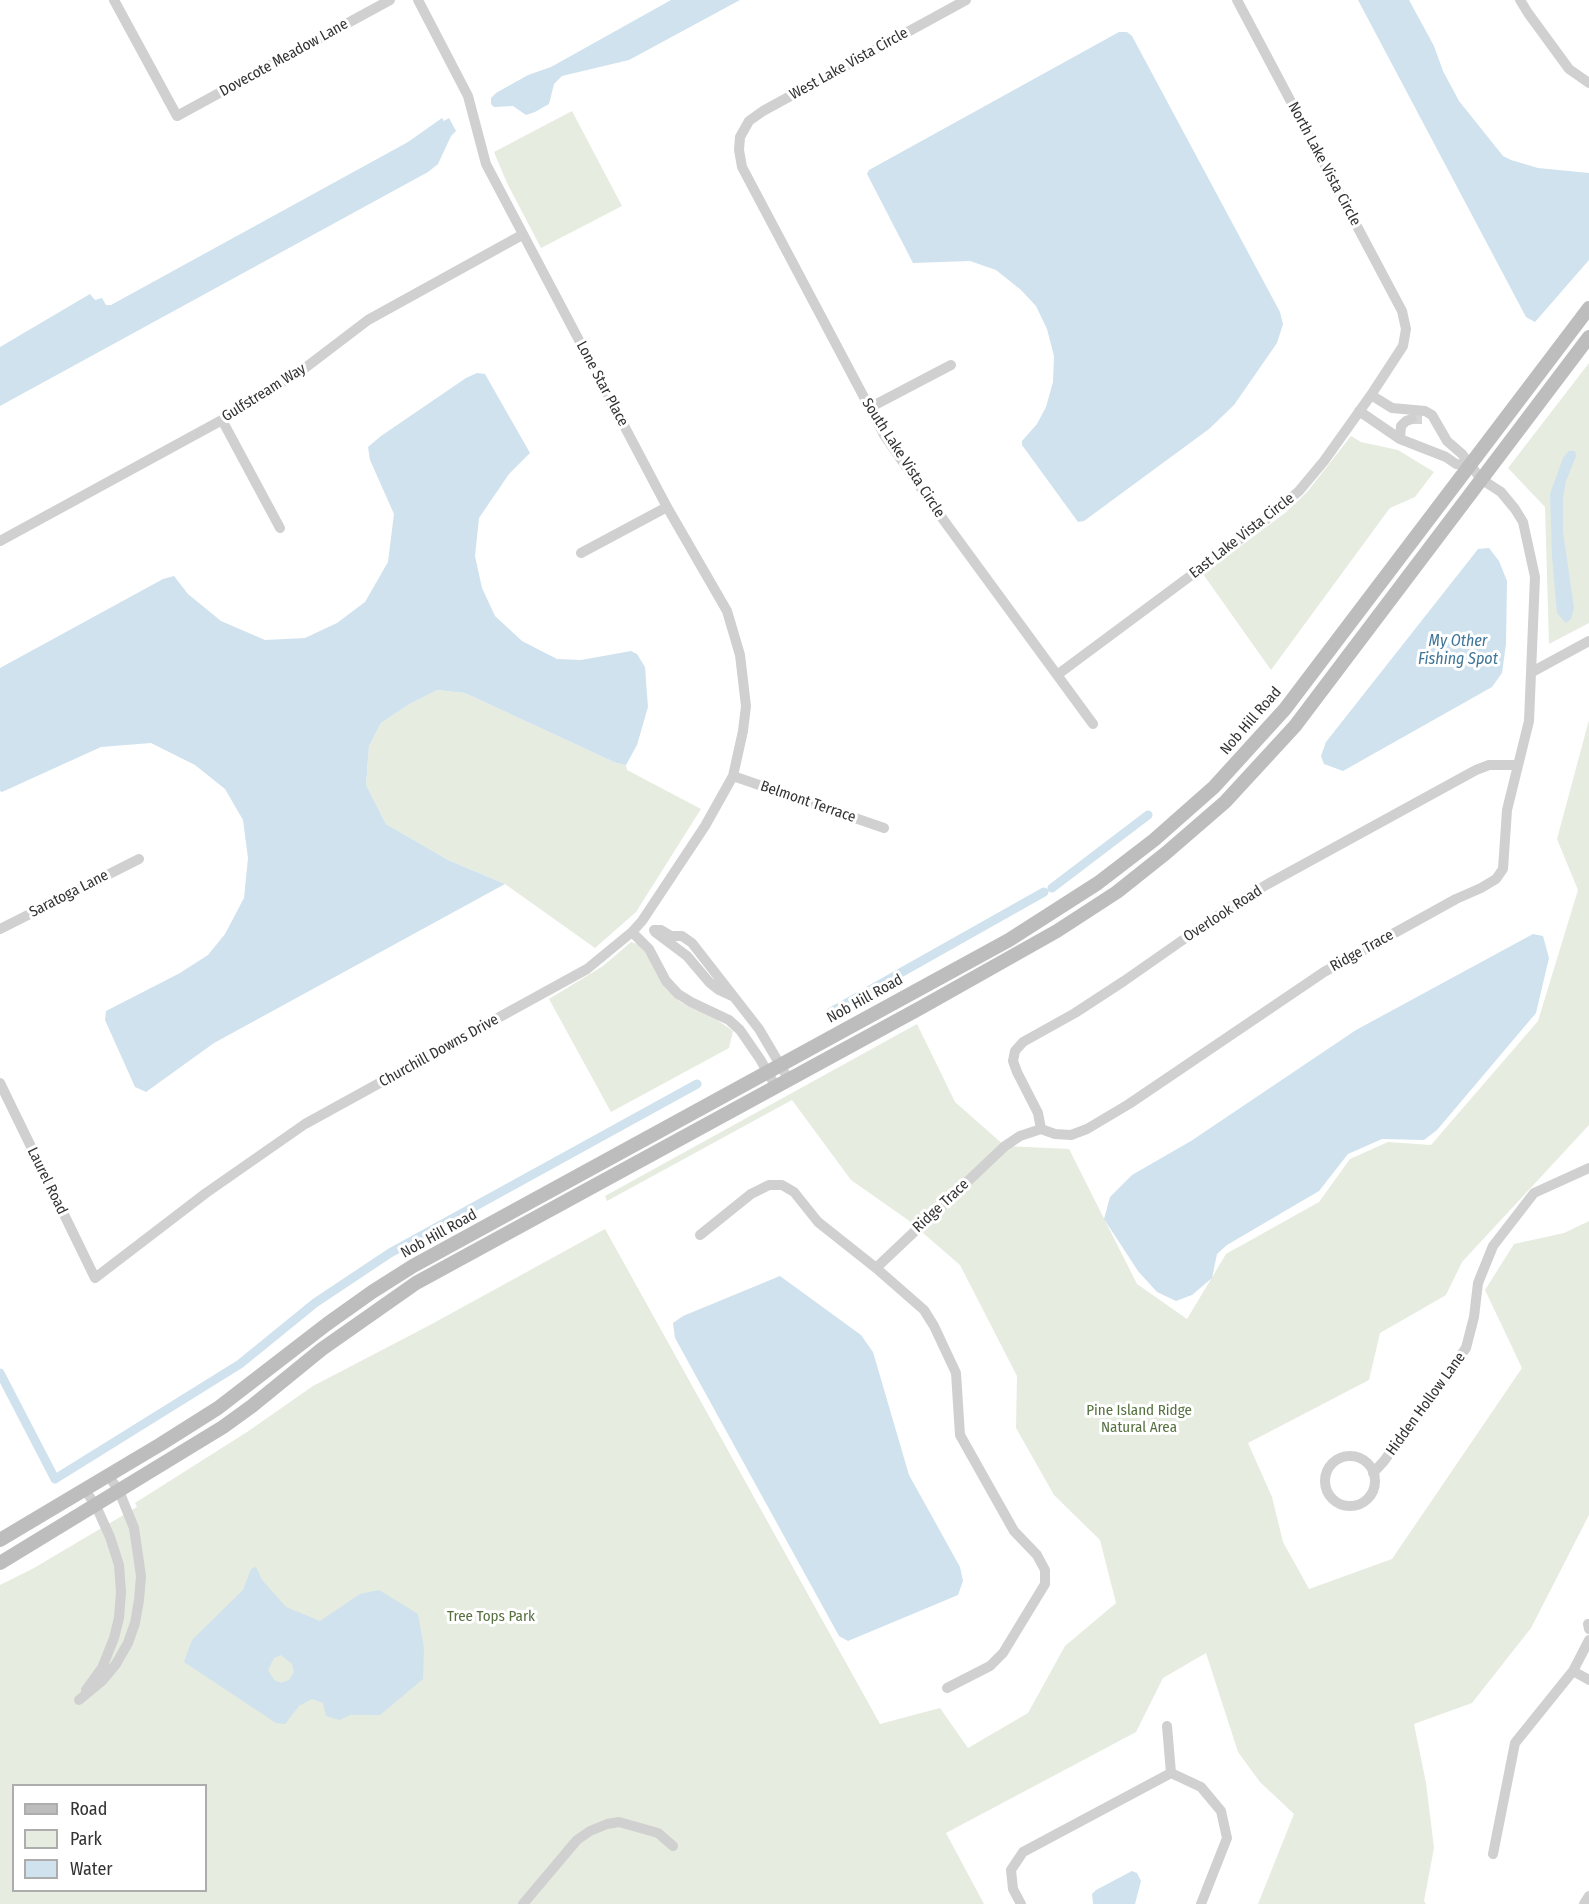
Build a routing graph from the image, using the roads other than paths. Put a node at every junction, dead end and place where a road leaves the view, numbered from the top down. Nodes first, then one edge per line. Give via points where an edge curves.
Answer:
1 (114, 0) edge
2 (390, 0) edge
3 (418, 0) edge
4 (966, 0) edge
5 (1238, 0) edge
6 (1520, 0) edge
7 (1589, 82) edge
8 (740, 137) joint
9 (522, 235) junction
10 (1589, 308) edge
11 (1406, 330) joint
12 (1589, 337) edge
13 (951, 365) dead end
14 (1371, 395) junction
15 (868, 408) junction
16 (1392, 408) junction
17 (1359, 411) junction
18 (1435, 419) junction
19 (222, 420) junction
20 (1414, 420) junction
21 (1400, 439) junction
22 (1471, 466) junction
23 (1481, 479) junction
24 (667, 507) junction
25 (280, 528) dead end
26 (0, 542) edge
27 (580, 553) dead end
28 (1589, 641) edge
29 (1532, 672) junction
30 (1057, 675) junction
31 (1093, 724) dead end
32 (1518, 765) junction
33 (733, 776) junction
34 (884, 828) dead end
35 (139, 859) dead end
36 (642, 921) junction
37 (0, 929) edge
38 (633, 932) junction
39 (669, 939) junction
40 (659, 967) junction
41 (780, 1064) junction
42 (767, 1071) junction
43 (789, 1080) junction
44 (0, 1083) edge
45 (776, 1087) junction
46 (1041, 1129) junction
47 (1589, 1168) edge
48 (700, 1235) dead end
49 (876, 1268) junction
50 (95, 1278) joint
51 (1373, 1473) junction
52 (108, 1475) junction
53 (85, 1490) junction
54 (119, 1491) junction
55 (96, 1506) junction
56 (0, 1540) edge
57 (0, 1563) edge
58 (1588, 1624) edge
59 (1589, 1629) edge
60 (1589, 1640) edge
61 (1573, 1671) junction
62 (1589, 1680) edge
63 (947, 1688) dead end
64 (1167, 1726) dead end
65 (1171, 1773) junction
66 (673, 1846) dead end
67 (1493, 1854) dead end
68 (1589, 1896) edge
69 (523, 1904) edge
70 (1021, 1904) edge
71 (1201, 1904) edge
72 (1584, 1904) edge

1 - 2 street, Dovecote Meadow Lane via 177,116
3 - 9 street, Lone Star Place via 468,96 486,164
4 - 8 street, West Lake Vista Circle via 763,111 749,121
5 - 11 street, North Lake Vista Circle via 1402,311
6 - 7 street via 1569,69
8 - 15 street, South Lake Vista Circle via 742,167
9 - 19 street, Gulfstream Way via 368,320 305,368
9 - 24 street, Lone Star Place
10 - 22 main road, Nob Hill Road
11 - 14 street, East Lake Vista Circle via 1403,346
12 - 23 main road
13 - 15 street
14 - 16 street
14 - 17 street, East Lake Vista Circle
15 - 30 street, South Lake Vista Circle via 934,507
16 - 18 street via 1425,411
16 - 20 street via 1393,412
17 - 21 street
17 - 30 street, East Lake Vista Circle via 1299,491
18 - 20 street
18 - 22 street, Ridge Trace via 1447,441
19 - 25 street
19 - 26 street, Gulfstream Way
20 - 21 street via 1401,426
21 - 22 street via 1456,464
22 - 23 street, Ridge Trace
22 - 41 main road, Nob Hill Road via 1285,709 1182,816 1098,883 1009,940
23 - 29 street, Ridge Trace via 1501,492 1523,522 1535,577
23 - 43 main road via 1295,726 1225,802 1118,892 1057,931
24 - 27 street
24 - 33 street, Lone Star Place via 727,610 740,655 746,706
28 - 29 street
29 - 32 street, Ridge Trace via 1529,721
30 - 31 street, South Lake Vista Circle
32 - 46 street, Ridge Trace via 1507,810 1503,869 1496,879 1324,972 1087,1129 1071,1135
32 - 46 street, Overlook Road via 1489,765 1476,770 1266,885 1075,1013 1023,1042 1013,1061 1038,1113
33 - 34 street, Belmont Terrace
33 - 36 street, Churchill Downs Drive
35 - 37 street, Saratoga Lane
36 - 38 street, Churchill Downs Drive
36 - 39 street via 661,930
38 - 40 street
38 - 50 street, Churchill Downs Drive via 587,969 305,1124
39 - 40 street via 660,952
39 - 41 street via 682,936 692,943 759,1029
40 - 42 street via 678,994 723,1016 740,1030
41 - 42 main road, Nob Hill Road
41 - 43 street
42 - 45 street
42 - 52 main road, Nob Hill Road via 413,1266 327,1324 218,1408
43 - 45 main road
44 - 50 street, Laurel Road
45 - 54 main road via 416,1284 322,1349 252,1407
46 - 49 street, Ridge Trace via 1005,1146
47 - 51 street, Hidden Hollow Lane via 1534,1193 1493,1246 1478,1283 1466,1348
48 - 49 street via 751,1194 769,1185 783,1185 794,1192 818,1222
49 - 63 street via 924,1310 934,1326 956,1373 960,1435 1014,1531 1037,1555 1045,1570 1045,1584 1003,1653 990,1666
51 - 51 street, Hidden Hollow Lane via 1371,1494 1360,1504 1340,1504 1327,1491 1326,1473 1343,1457 1360,1459
52 - 53 main road, Nob Hill Road
52 - 54 street
53 - 55 street
53 - 56 main road, Nob Hill Road
54 - 55 main road
54 - 55 street via 134,1528 141,1576 135,1623 116,1664 79,1700 102,1668 119,1618 118,1565
55 - 57 main road
58 - 59 street
60 - 61 street
61 - 62 street
61 - 67 street via 1515,1743
64 - 65 street
65 - 70 street via 1023,1852 1011,1870 1013,1890
65 - 71 street via 1201,1786 1221,1811 1227,1838
66 - 69 street via 658,1833 620,1822 607,1824 577,1840
68 - 72 street

